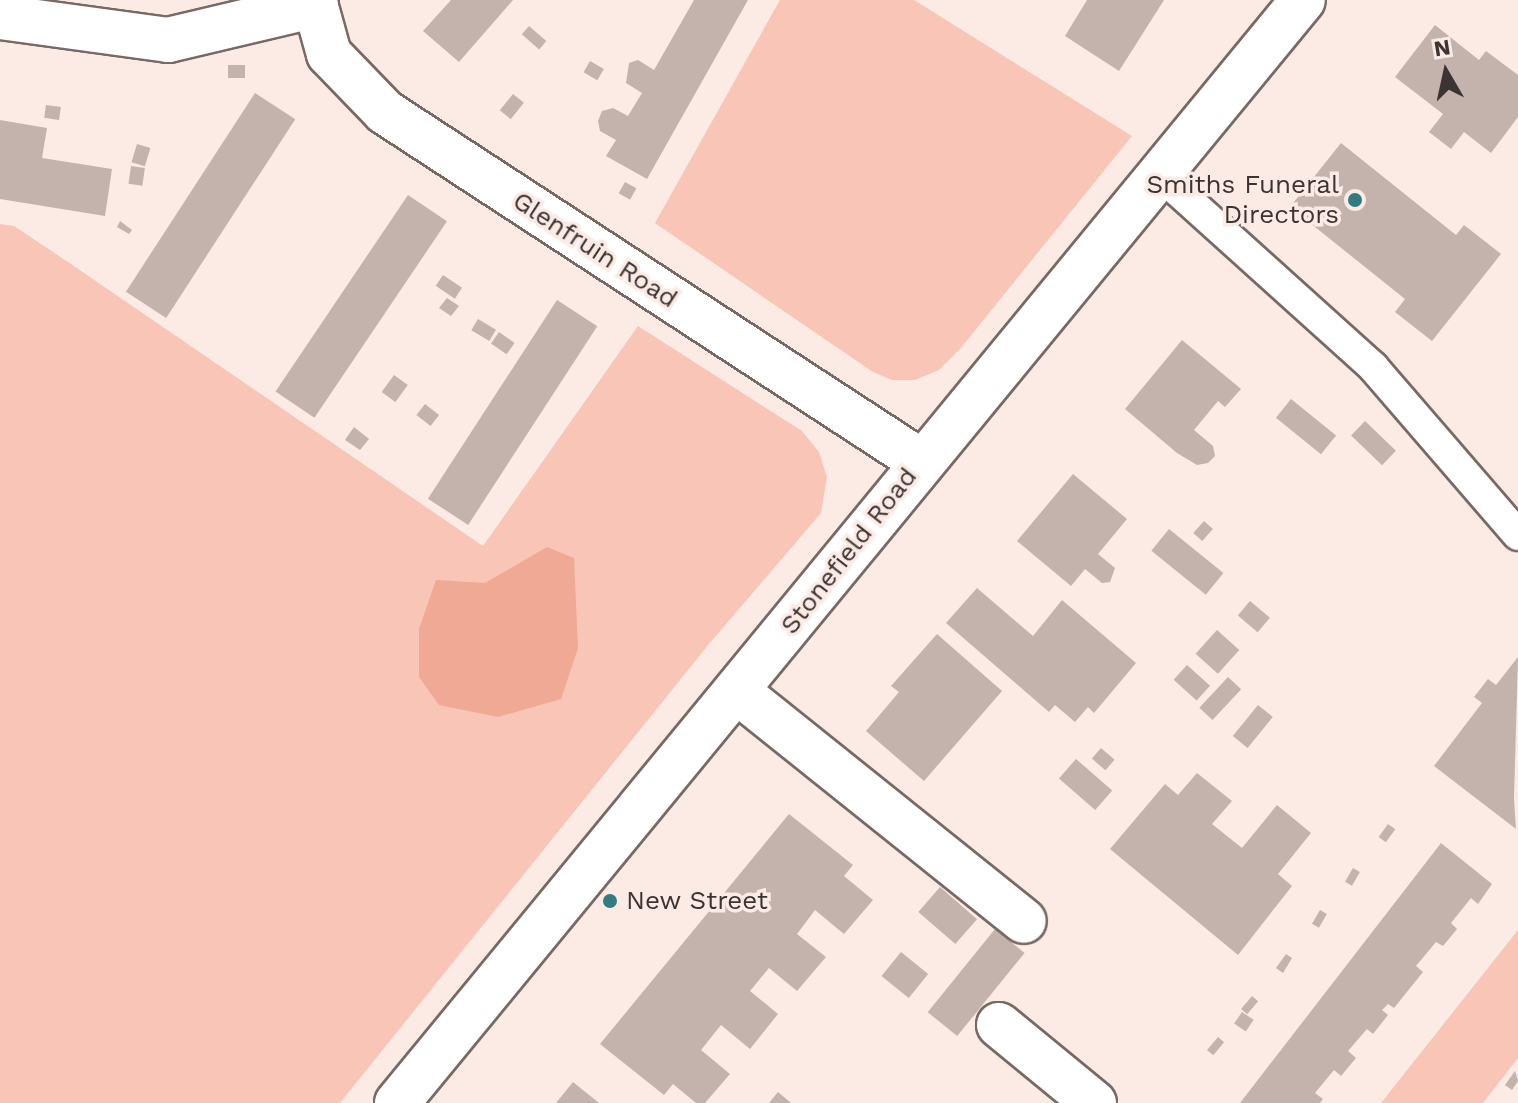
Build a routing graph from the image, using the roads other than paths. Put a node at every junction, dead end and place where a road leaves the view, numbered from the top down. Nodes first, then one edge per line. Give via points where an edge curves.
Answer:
1 (1303, 0) edge
2 (315, 3) edge
3 (0, 17) edge
4 (1160, 175) junction
5 (920, 461) junction
6 (1518, 535) edge
7 (738, 692) junction
8 (1024, 921) dead end
9 (999, 1025) dead end
10 (397, 1103) edge
11 (1094, 1103) edge

1 - 4 street, Stonefield Road
2 - 3 street via 168,40
2 - 5 street, Glenfruin Road via 329,54 385,112
4 - 5 street, Stonefield Road
4 - 6 lane via 1373,367
5 - 7 street, Stonefield Road
7 - 8 street
7 - 10 street, Stonefield Road
9 - 11 street

